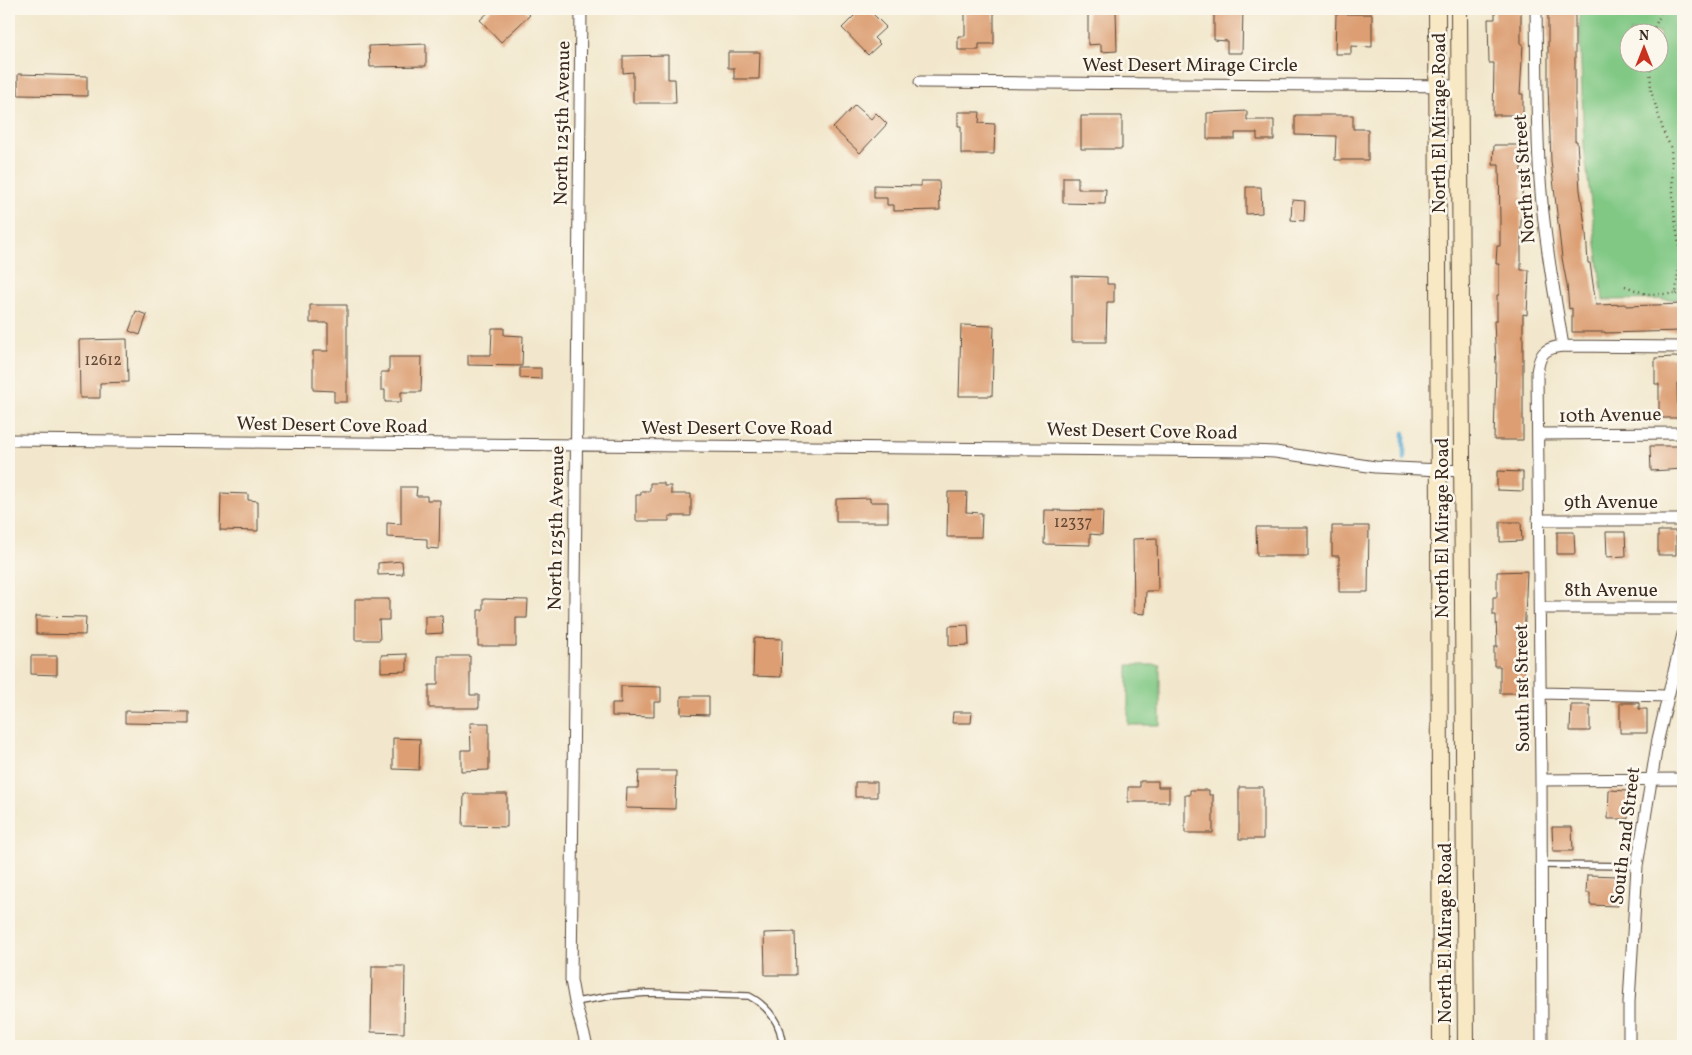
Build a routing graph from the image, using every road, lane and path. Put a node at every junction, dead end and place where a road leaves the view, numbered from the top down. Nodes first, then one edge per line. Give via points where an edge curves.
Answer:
1 (581, 9) edge
2 (1437, 9) edge
3 (1460, 9) edge
4 (1536, 9) edge
5 (1661, 14) dead end
6 (1657, 22) edge
7 (1650, 72) edge
8 (920, 82) dead end
9 (1437, 85) junction
10 (1460, 86) junction
11 (1625, 286) dead end
12 (1676, 294) junction
13 (1683, 294) edge
14 (1563, 346) junction
15 (1683, 347) edge
16 (1683, 433) edge
17 (1538, 434) junction
18 (9, 440) edge
19 (576, 446) junction
20 (1439, 470) junction
21 (1463, 472) junction
22 (1538, 520) junction
23 (1683, 520) edge
24 (1540, 608) junction
25 (1683, 608) edge
26 (1683, 634) edge
27 (1540, 693) junction
28 (1668, 696) junction
29 (1650, 779) junction
30 (1683, 779) edge
31 (1542, 780) junction
32 (1541, 865) junction
33 (1637, 866) junction
34 (575, 1002) junction
35 (587, 1046) edge
36 (782, 1046) edge
37 (1441, 1046) edge
38 (1466, 1046) edge
39 (1542, 1046) edge
40 (1629, 1046) edge

1 - 19 street, North 125th Avenue
2 - 9 main road, North El Mirage Road
3 - 10 main road, North El Mirage Road
4 - 14 street, North 1st Street via 1540,182 1546,244
5 - 6 path
7 - 12 path via 1651,91 1670,147 1680,252
8 - 9 street, West Desert Mirage Circle
9 - 10 street, West Desert Mirage Circle
9 - 20 main road, North El Mirage Road
10 - 21 main road, North El Mirage Road
11 - 12 path via 1646,294
12 - 13 path
14 - 15 street
14 - 17 street, South 1st Street via 1551,347 1539,358
16 - 17 street, 10th Avenue
17 - 22 street, South 1st Street
18 - 19 street, West Desert Cove Road
19 - 20 street, West Desert Cove Road via 1251,451 1375,467
19 - 34 street, North 125th Avenue via 571,971
20 - 21 street, West Desert Cove Road
20 - 37 main road, North El Mirage Road
21 - 38 main road, North El Mirage Road
22 - 23 street, 9th Avenue
22 - 24 street, South 1st Street
24 - 25 street, 8th Avenue
24 - 27 street, South 1st Street
26 - 28 street, South 2nd Street
27 - 28 street
27 - 31 street, South 1st Street
28 - 29 street, South 2nd Street
29 - 30 street
29 - 31 street
29 - 33 street, South 2nd Street
31 - 32 street, South 1st Street
32 - 33 lane
32 - 39 street, South 1st Street
33 - 40 street, South 2nd Street
34 - 35 street, North 125th Avenue
34 - 36 lane via 648,993 749,996 762,1002 770,1013 779,1028

